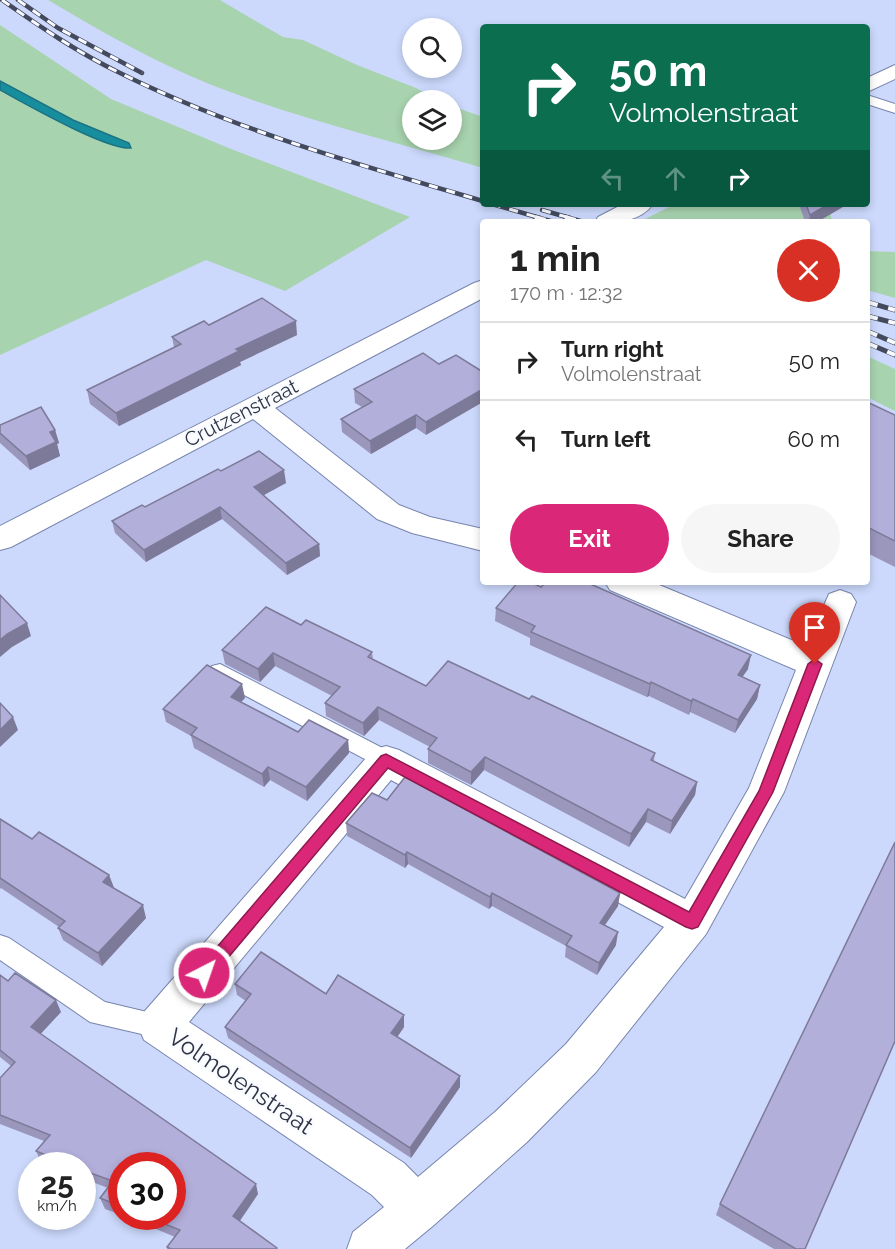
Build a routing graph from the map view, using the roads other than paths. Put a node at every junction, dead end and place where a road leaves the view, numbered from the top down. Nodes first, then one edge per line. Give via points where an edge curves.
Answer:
1 (895, 71) edge
2 (870, 84) edge
3 (870, 100) edge
4 (895, 109) edge
5 (635, 207) edge
6 (613, 219) edge
7 (480, 290) edge
8 (255, 406) junction
9 (0, 538) edge
10 (480, 539) edge
11 (628, 585) edge
12 (840, 602) dead end
13 (815, 664) junction
14 (220, 672) edge
15 (386, 760) junction
16 (692, 922) junction
17 (0, 946) edge
18 (159, 1026) junction
19 (418, 1209) junction
20 (370, 1249) edge

1 - 2 street
3 - 4 lane
5 - 6 street
7 - 8 street, Crutzenstraat
8 - 9 street, Crutzenstraat
8 - 10 street via 388,512 423,526
11 - 13 street
12 - 13 street
13 - 16 street via 766,792
14 - 15 lane
15 - 16 street
15 - 18 street, Volmolenstraat
16 - 19 street via 580,1058 511,1127
17 - 18 lane via 99,1013
18 - 19 street, Volmolenstraat via 388,1179
19 - 20 street

